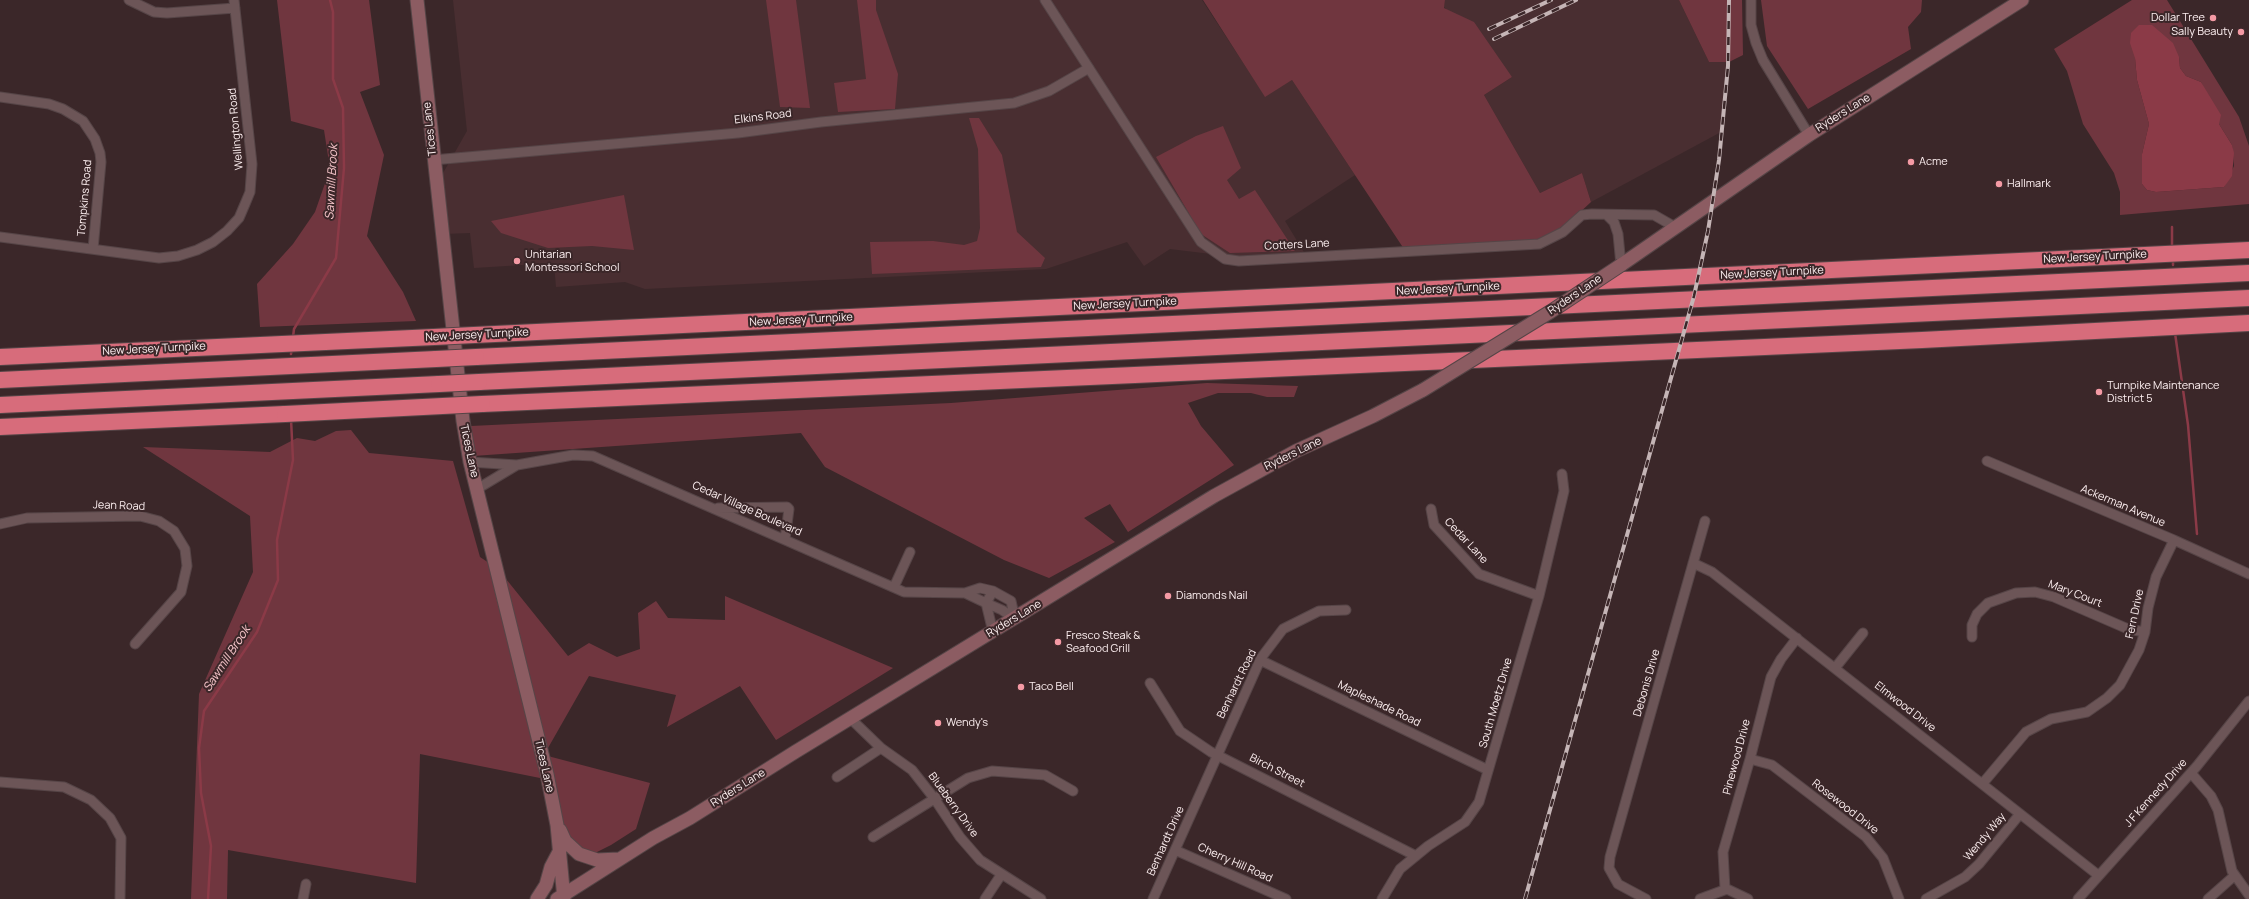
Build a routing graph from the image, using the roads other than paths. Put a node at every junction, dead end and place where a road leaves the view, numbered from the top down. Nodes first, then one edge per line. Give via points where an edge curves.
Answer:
1 (128, 0) edge
2 (417, 0) edge
3 (1045, 0) edge
4 (1751, 0) edge
5 (2022, 0) edge
6 (235, 4) edge
7 (1089, 68) junction
8 (0, 97) edge
9 (1809, 135) junction
10 (433, 160) junction
11 (1606, 216) junction
12 (1675, 227) junction
13 (0, 237) edge
14 (93, 249) junction
15 (2249, 250) edge
16 (1621, 264) junction
17 (2249, 273) edge
18 (2249, 298) edge
19 (2249, 323) edge
20 (0, 357) edge
21 (0, 380) edge
22 (0, 405) edge
23 (0, 427) edge
24 (1986, 461) dead end
25 (470, 462) junction
26 (517, 465) junction
27 (1562, 474) dead end
28 (477, 489) junction
29 (716, 508) junction
30 (1431, 510) dead end
31 (1705, 521) dead end
32 (0, 524) edge
33 (785, 539) junction
34 (2174, 540) junction
35 (910, 552) dead end
36 (1693, 563) junction
37 (2249, 574) edge
38 (894, 587) junction
39 (993, 591) junction
40 (965, 593) junction
41 (1540, 596) junction
42 (986, 603) junction
43 (1346, 610) dead end
44 (1015, 619) junction
45 (993, 632) junction
46 (2145, 632) junction
47 (1863, 633) dead end
48 (1972, 637) dead end
49 (1797, 638) junction
50 (135, 644) dead end
51 (1260, 660) junction
52 (1835, 668) junction
53 (1150, 683) dead end
54 (2249, 701) edge
55 (2246, 713) edge
56 (850, 718) junction
57 (881, 748) junction
58 (1218, 755) junction
59 (1750, 759) junction
60 (1488, 770) junction
61 (2191, 773) junction
62 (838, 776) dead end
63 (0, 782) edge
64 (1982, 783) junction
65 (1073, 791) dead end
66 (1201, 792) joint
67 (934, 798) junction
68 (2020, 814) junction
69 (557, 825) junction
70 (873, 837) dead end
71 (560, 850) junction
72 (1175, 850) junction
73 (1416, 856) junction
74 (619, 859) junction
75 (1001, 875) junction
76 (2098, 875) junction
77 (2234, 876) junction
78 (306, 884) dead end
79 (1725, 889) junction
80 (2249, 895) edge
81 (562, 898) edge
82 (120, 899) edge
83 (303, 899) edge
84 (537, 899) edge
85 (985, 899) edge
86 (1040, 899) edge
87 (1153, 899) edge
88 (1286, 899) edge
89 (1382, 899) edge
90 (1646, 899) edge
91 (1700, 899) edge
92 (1748, 899) edge
93 (1899, 899) edge
94 (1926, 899) edge
95 (2078, 899) edge
96 (2208, 899) edge

1 - 6 street via 154,12 167,13
2 - 10 main road, Tices Lane
3 - 7 street, Cotters Lane
4 - 9 street via 1751,25 1763,60
5 - 9 main road, Ryders Lane
6 - 14 street, Wellington Road via 252,164 250,192 239,218 213,242 178,256 159,258
7 - 10 street, Elkins Road via 1049,90 1014,103 738,133
7 - 11 street, Cotters Lane via 1201,242 1225,259 1239,261 1539,244 1563,232 1582,215
8 - 14 street, Tompkins Road via 49,104 62,109 83,121 95,139 101,162
9 - 12 main road, Ryders Lane
10 - 25 main road, Tices Lane
11 - 12 street, Cotters Lane via 1654,216
11 - 16 street via 1614,222 1618,234
12 - 16 main road, Ryders Lane
13 - 14 street, Wellington Road
15 - 20 highway, New Jersey Turnpike, bridge
16 - 44 main road, Ryders Lane, bridge via 1544,316 1423,390 1263,468
17 - 21 highway, New Jersey Turnpike, bridge
18 - 22 highway, bridge
19 - 23 highway, bridge
24 - 34 street, Ackerman Avenue
25 - 26 street, Cedar Village Boulevard
25 - 28 main road, Tices Lane
26 - 28 street, Cedar Village Boulevard
26 - 29 street, Cedar Village Boulevard via 573,455 593,456
27 - 41 street, South Moetz Drive via 1564,491
28 - 69 main road, Tices Lane via 547,774
29 - 33 street, Cedar Village Boulevard
29 - 33 street via 787,506 789,509
30 - 41 street, Cedar Lane via 1434,525 1478,574
31 - 36 street, Debonis Drive
32 - 50 street, Jean Road via 27,518 140,516 159,521 174,530 185,549 187,566 181,592
33 - 38 street, Cedar Village Boulevard
34 - 37 street, Ackerman Avenue
34 - 46 street, Fern Drive via 2156,577
35 - 38 street
36 - 49 street, Elmwood Drive via 1712,572
36 - 90 street, Debonis Drive via 1609,868 1618,884
38 - 40 street, Cedar Village Boulevard via 914,594
39 - 40 street, Cedar Village Boulevard via 980,588
39 - 42 street
39 - 44 street, Cedar Village Boulevard via 1011,601
40 - 42 street, Cedar Village Boulevard
41 - 60 street, South Moetz Drive
42 - 44 street, Cedar Village Boulevard
42 - 45 street
43 - 51 street, Benhardt Road via 1319,611 1283,628
44 - 45 main road, Ryders Lane
45 - 56 main road, Ryders Lane
46 - 48 street, Mary Court via 2128,629 2054,597 2035,592 2016,592 1988,602 1975,619
46 - 64 street, Fern Drive via 2130,669 2120,685 2107,698 2087,712 2051,719 2026,732
47 - 52 street
49 - 52 street, Elmwood Drive
49 - 59 street, Pinewood Drive via 1771,677
51 - 58 street, Benhardt Road
51 - 60 street, Mapleshade Road
52 - 64 street, Elmwood Drive
53 - 58 street, Birch Street via 1180,731
54 - 55 street, J F Kennedy Drive
55 - 61 street, J F Kennedy Drive
56 - 57 street, Blueberry Drive
56 - 74 main road, Ryders Lane
57 - 62 street
57 - 67 street, Blueberry Drive via 912,770
58 - 66 street, Benhardt Road
58 - 73 street, Birch Street
59 - 79 street, Pinewood Drive via 1722,852
59 - 93 street, Rosewood Drive via 1772,766 1866,837 1884,858
60 - 73 street, South Moetz Drive via 1479,802 1466,822
61 - 76 street, J F Kennedy Drive
61 - 77 street via 2218,810
63 - 82 street via 64,787 91,800 110,818 121,838
64 - 68 street, Elmwood Drive
65 - 67 street via 1045,774 992,771 968,778
66 - 72 street, Benhardt Drive
67 - 70 street
67 - 75 street, Blueberry Drive via 965,843 980,860
68 - 76 street, Elmwood Drive
68 - 94 street, Wendy Way via 1965,877
69 - 71 main road, Tices Lane
69 - 74 main road via 565,841 579,854 597,860
71 - 81 main road, Tices Lane
71 - 84 main road via 551,867 546,885
72 - 87 street, Benhardt Drive
72 - 88 street, Cherry Hill Road
73 - 89 street, South Moetz Drive via 1400,869
74 - 81 main road, Ryders Lane
75 - 85 street
75 - 86 street, Blueberry Drive
76 - 95 street, J F Kennedy Drive
77 - 80 street
77 - 96 street
78 - 83 street
79 - 91 street
79 - 92 street

